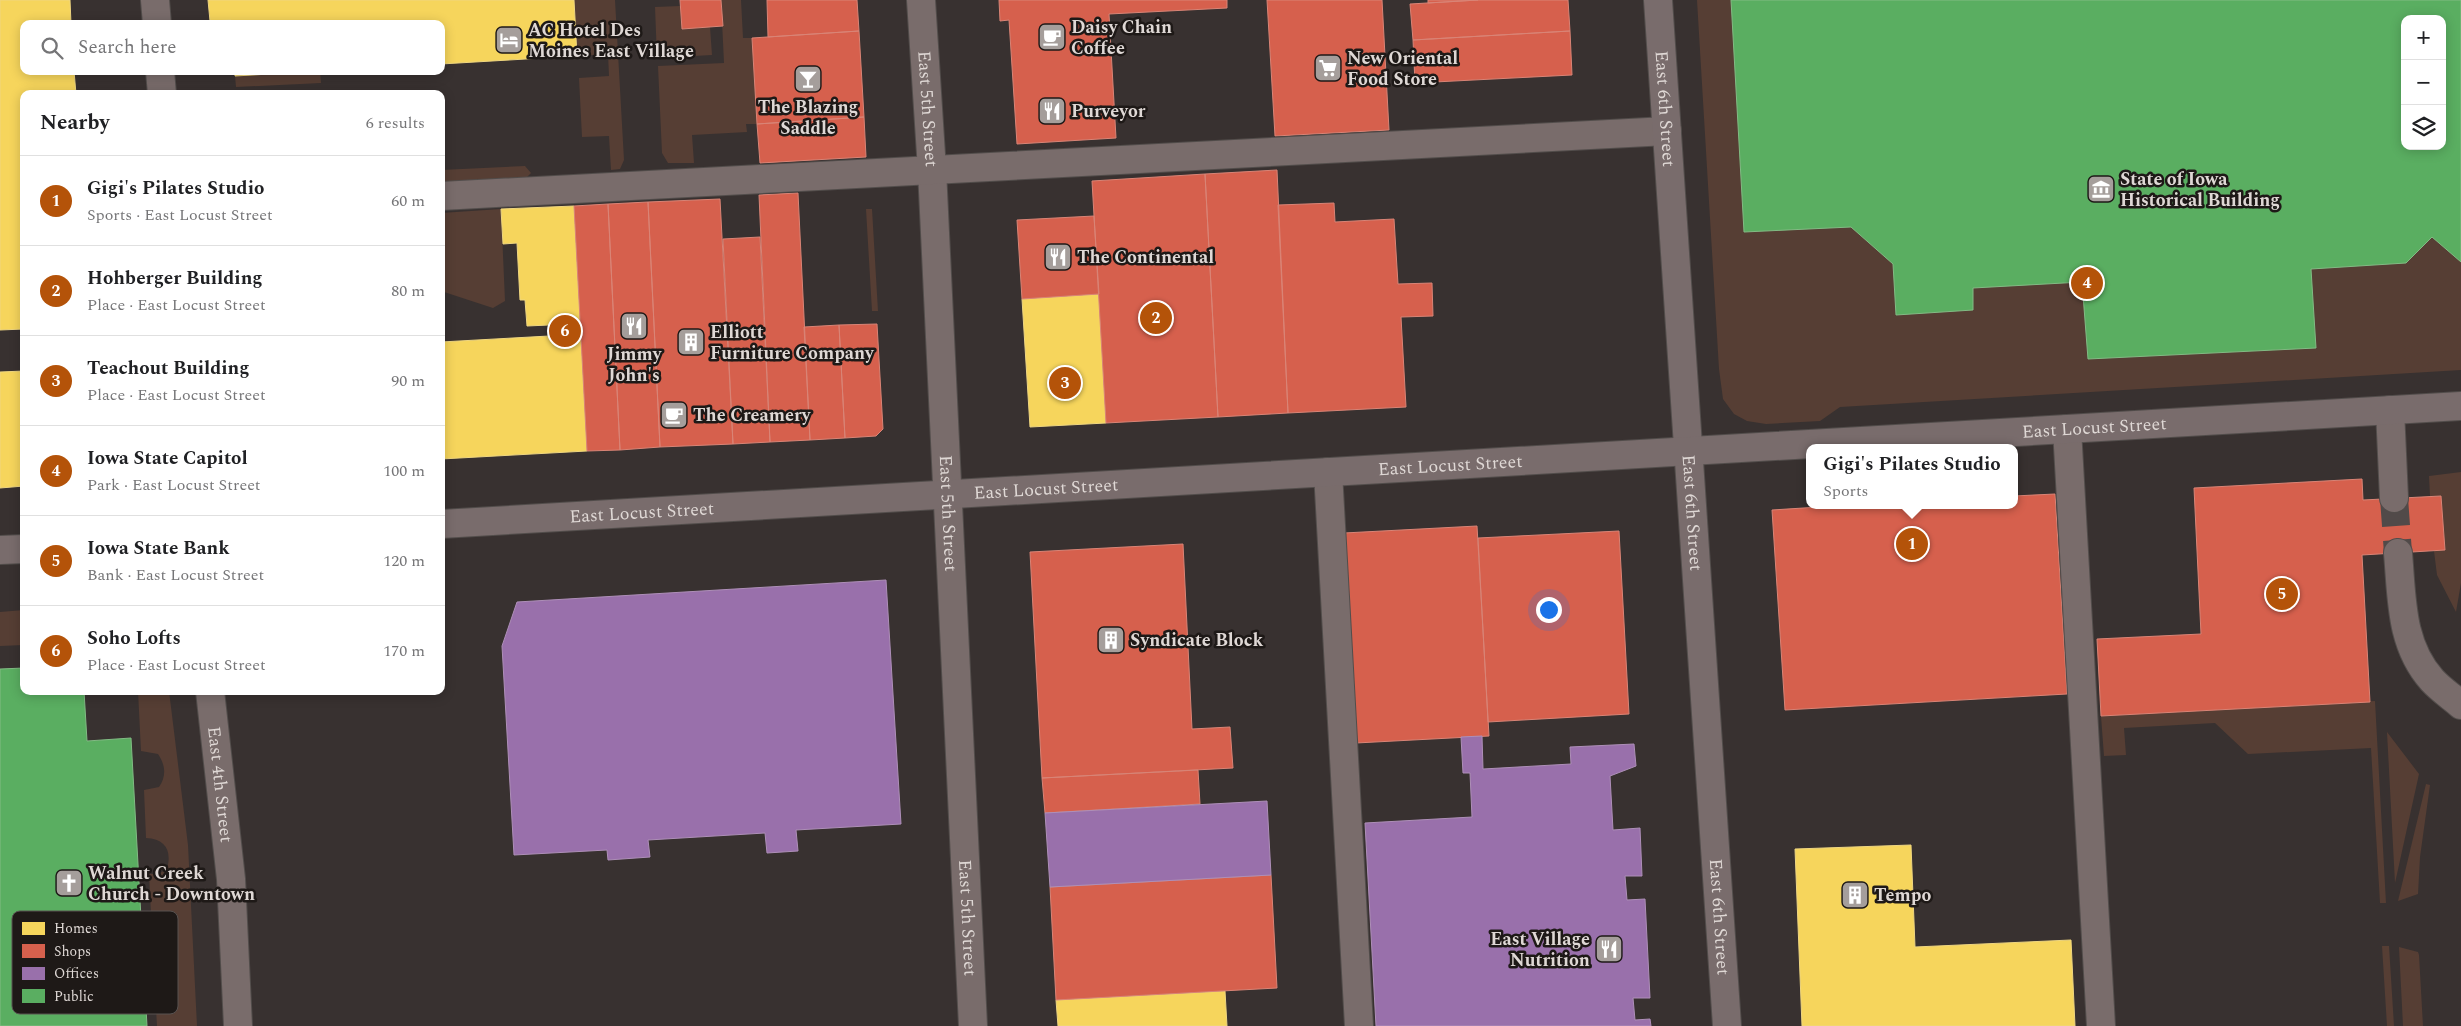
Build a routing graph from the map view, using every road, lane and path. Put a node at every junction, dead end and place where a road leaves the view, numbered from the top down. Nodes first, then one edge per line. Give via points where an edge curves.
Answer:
1 (155, 0) edge
2 (921, 0) edge
3 (1658, 0) edge
4 (157, 20) edge
5 (160, 75) edge
6 (162, 90) edge
7 (1667, 131) junction
8 (932, 170) junction
9 (445, 196) edge
10 (2461, 406) edge
11 (2390, 410) junction
12 (2067, 429) junction
13 (1820, 444) edge
14 (1806, 445) edge
15 (1688, 452) junction
16 (1328, 472) junction
17 (947, 494) junction
18 (2394, 498) tunnel mouth
19 (445, 524) edge
20 (20, 549) edge
21 (0, 550) edge
22 (2398, 553) tunnel mouth
23 (210, 695) edge
24 (2461, 705) edge
25 (238, 1026) edge
26 (973, 1026) edge
27 (1359, 1026) edge
28 (1727, 1026) edge
29 (2101, 1026) edge

1 - 4 street
2 - 8 street, East 5th Street
3 - 7 main road, East 6th Street
5 - 6 street
7 - 8 street
7 - 15 main road, East 6th Street
8 - 9 street
8 - 17 street, East 5th Street
10 - 11 main road, East Locust Street
11 - 12 main road, East Locust Street
11 - 18 street
12 - 13 main road, East Locust Street
12 - 29 street
14 - 15 main road, East Locust Street
15 - 16 main road, East Locust Street
15 - 28 main road, East 6th Street
16 - 17 main road, East Locust Street
16 - 27 street
17 - 19 main road, East Locust Street
17 - 26 street, East 5th Street
20 - 21 main road
22 - 24 street via 2404,624 2413,653 2432,680
23 - 25 street, East 4th Street via 231,879

